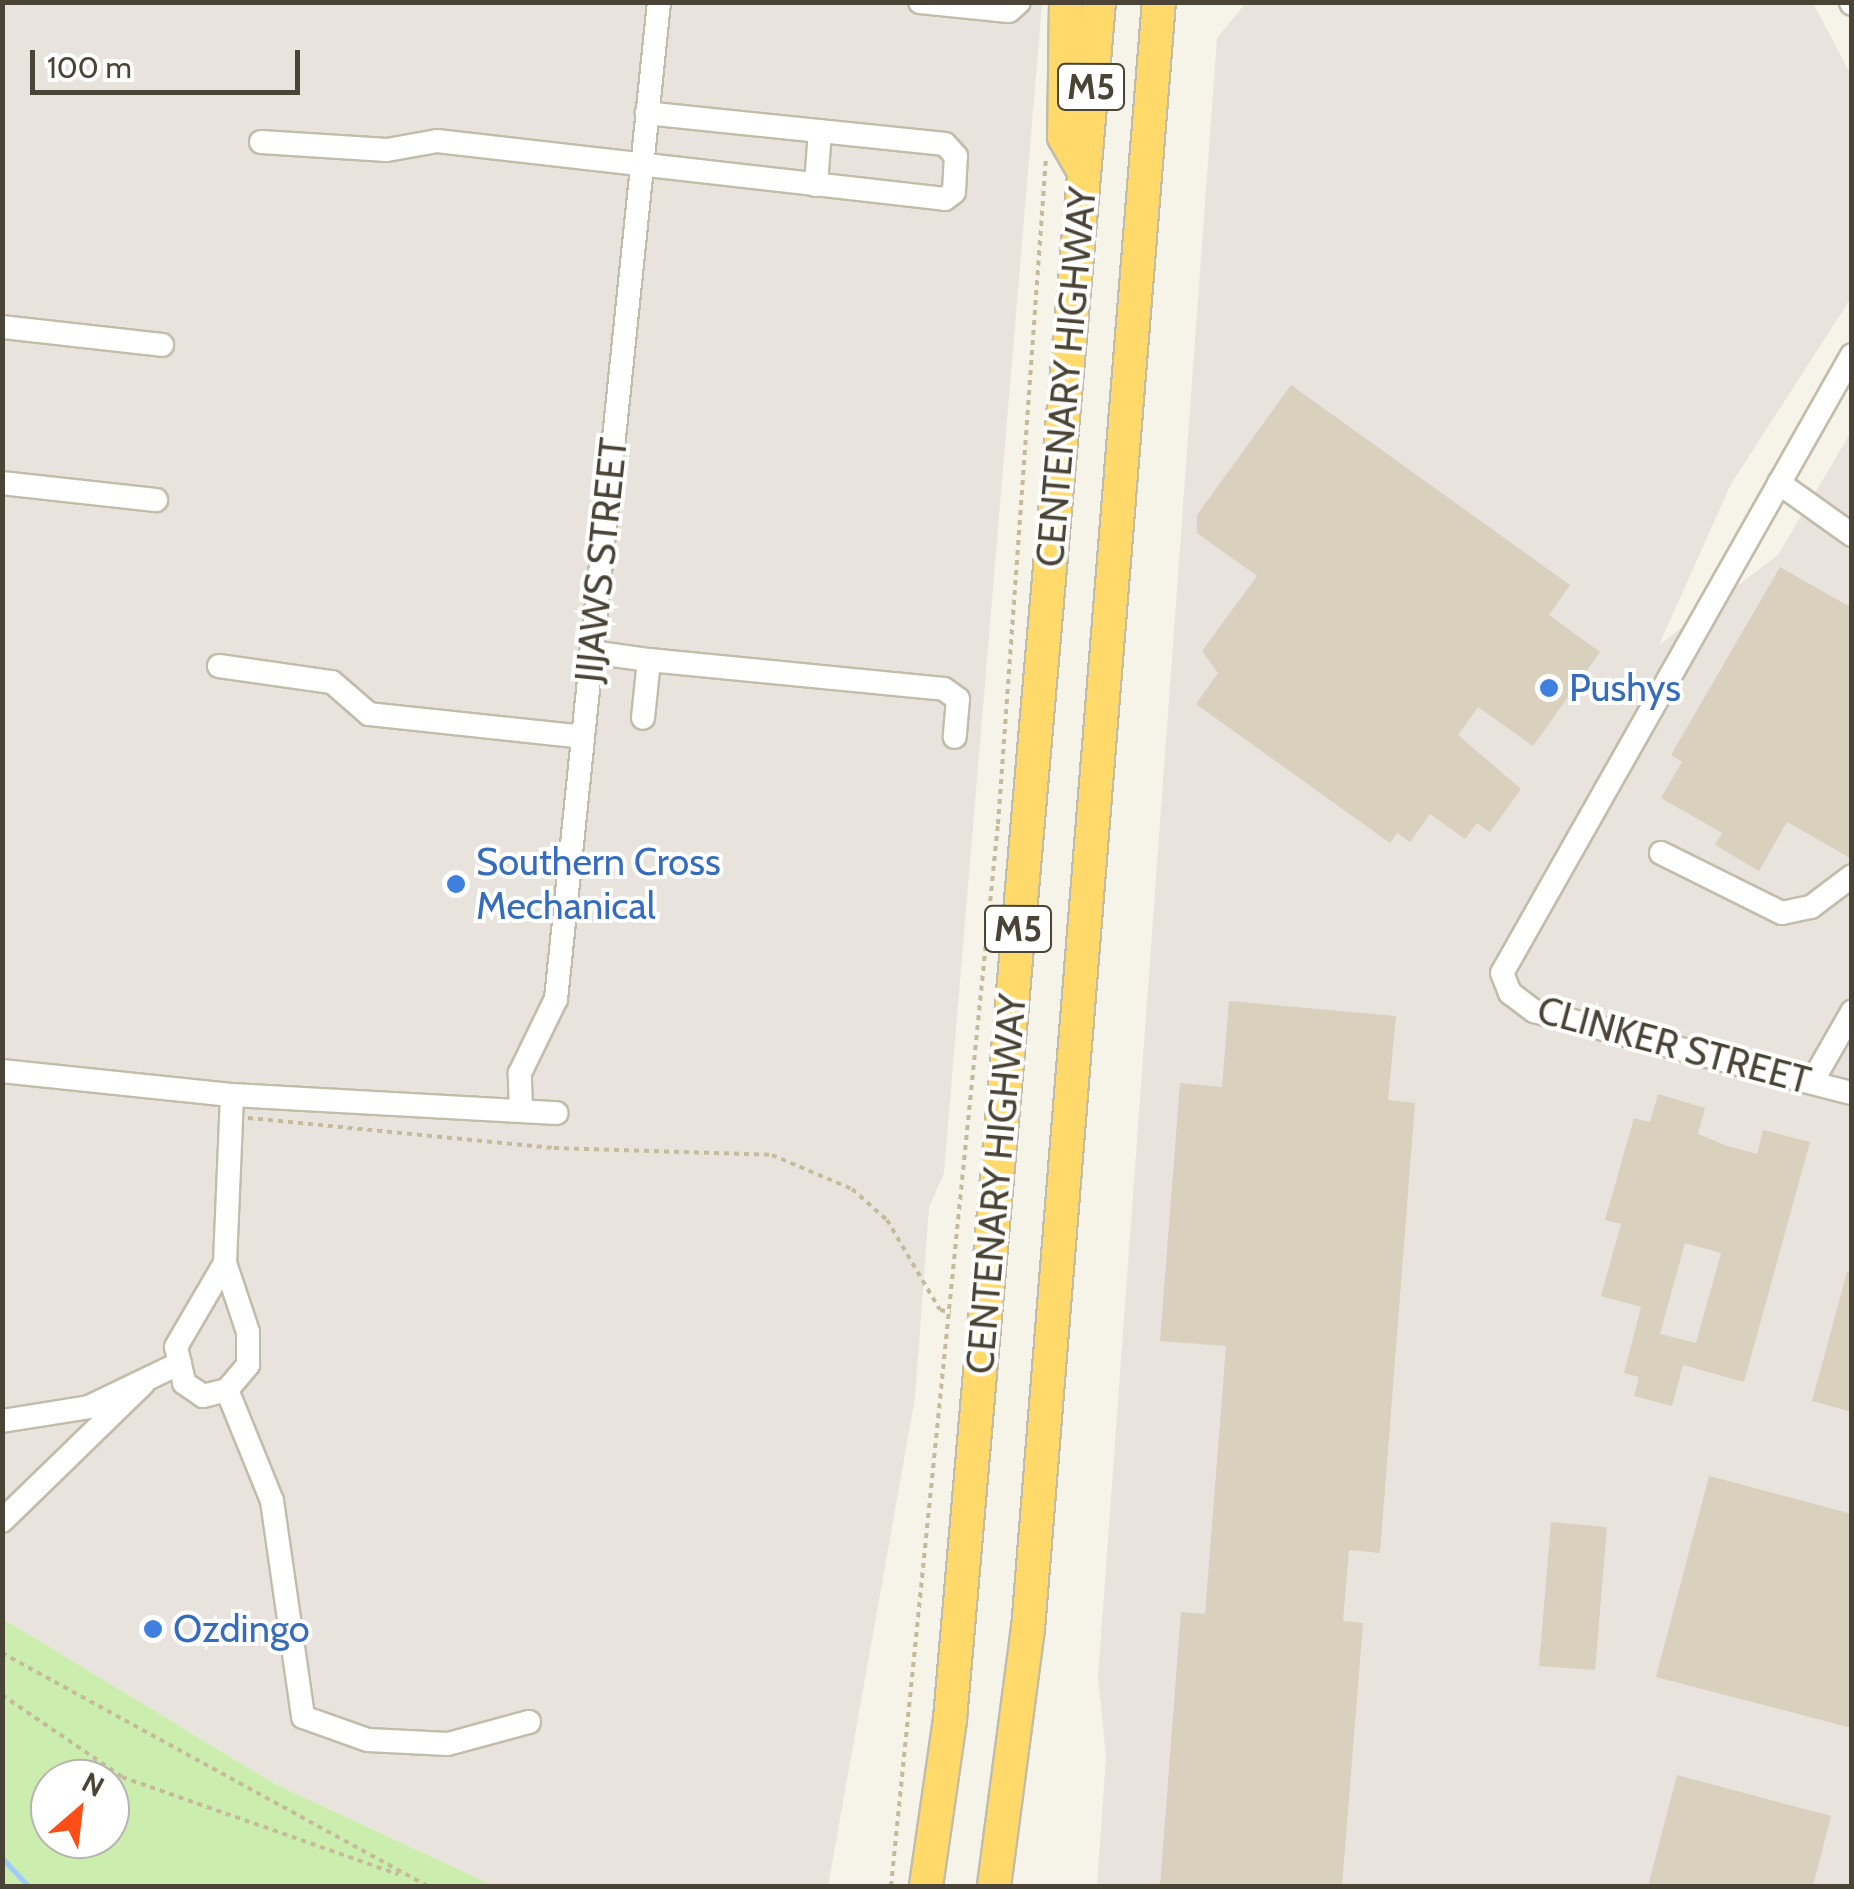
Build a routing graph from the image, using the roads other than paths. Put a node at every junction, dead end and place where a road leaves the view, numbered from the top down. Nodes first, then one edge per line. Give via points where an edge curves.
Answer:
1 (659, 2) edge
2 (920, 2) edge
3 (1018, 2) edge
4 (1066, 2) edge
5 (1099, 2) edge
6 (1159, 2) edge
7 (647, 113) junction
8 (820, 131) junction
9 (261, 142) dead end
10 (642, 166) junction
11 (1084, 171) junction
12 (816, 185) junction
13 (2, 327) edge
14 (162, 344) dead end
15 (1852, 355) edge
16 (1779, 482) junction
17 (2, 483) edge
18 (156, 500) dead end
19 (1852, 535) edge
20 (592, 652) junction
21 (649, 660) junction
22 (219, 666) dead end
23 (643, 718) dead end
24 (583, 737) junction
25 (955, 737) dead end
26 (1661, 853) dead end
27 (1852, 876) edge
28 (1852, 1012) edge
29 (2, 1070) edge
30 (1812, 1082) junction
31 (1852, 1093) edge
32 (232, 1106) junction
33 (520, 1110) junction
34 (557, 1113) dead end
35 (225, 1262) junction
36 (180, 1363) junction
37 (143, 1384) junction
38 (227, 1390) junction
39 (2, 1421) edge
40 (2, 1521) edge
41 (529, 1722) dead end
42 (926, 1886) edge
43 (994, 1886) edge

1 - 7 street, JIJAWS STREET
2 - 3 street via 1009,11
4 - 11 highway via 1064,137
5 - 11 highway, CENTENARY HIGHWAY / M5
6 - 43 highway, CENTENARY HIGHWAY / M5 via 1028,1629
7 - 8 street
7 - 10 street, JIJAWS STREET
8 - 12 street
8 - 12 street via 945,144 956,156 954,192 945,199
9 - 10 street via 387,150 437,141
10 - 12 street
10 - 20 street, JIJAWS STREET
11 - 42 highway, CENTENARY HIGHWAY / M5 via 950,1719
13 - 14 street
15 - 16 street
16 - 19 street
16 - 30 street, CLINKER STREET via 1514,940 1504,985 1534,1011
17 - 18 street
20 - 21 street
20 - 24 street, JIJAWS STREET
21 - 23 street
21 - 25 street via 944,689 958,699
22 - 24 street via 332,682 369,714
24 - 33 street, JIJAWS STREET via 556,999 520,1073
26 - 27 street via 1782,914 1811,907
28 - 30 street
29 - 32 street
30 - 31 street, CLINKER STREET
32 - 33 street
32 - 35 street
33 - 34 street
35 - 36 street via 184,1322
35 - 38 street via 248,1332 248,1366
36 - 37 street
36 - 38 street via 184,1383 204,1396
37 - 39 street via 89,1407
37 - 40 street
38 - 41 street via 272,1501 304,1717 368,1740 448,1744

